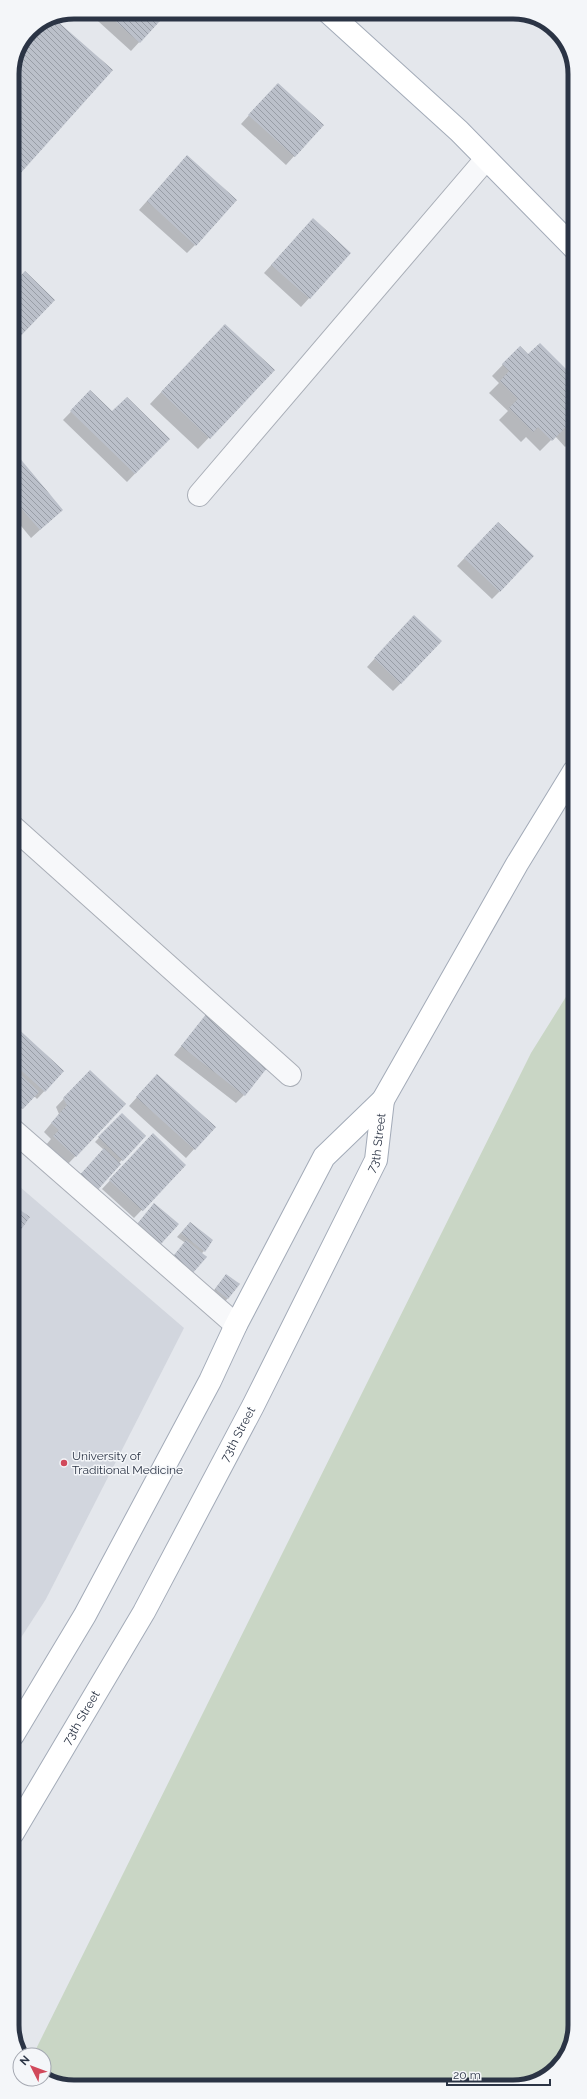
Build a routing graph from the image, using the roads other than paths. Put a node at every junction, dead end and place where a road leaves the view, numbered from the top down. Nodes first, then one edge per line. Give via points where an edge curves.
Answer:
1 (336, 19) edge
2 (486, 159) junction
3 (568, 242) edge
4 (199, 495) dead end
5 (568, 781) edge
6 (19, 832) edge
7 (290, 1075) dead end
8 (383, 1100) junction
9 (19, 1135) edge
10 (236, 1325) junction
11 (19, 1725) edge
12 (19, 1823) edge

1 - 2 main road via 459,131
2 - 3 main road
2 - 4 street
5 - 8 main road via 517,864
6 - 7 street
8 - 10 main road, 73th Street via 324,1158
8 - 12 main road, 73th Street via 376,1160 267,1378 144,1612
9 - 10 street
10 - 11 main road, 73th Street via 210,1381 85,1614

